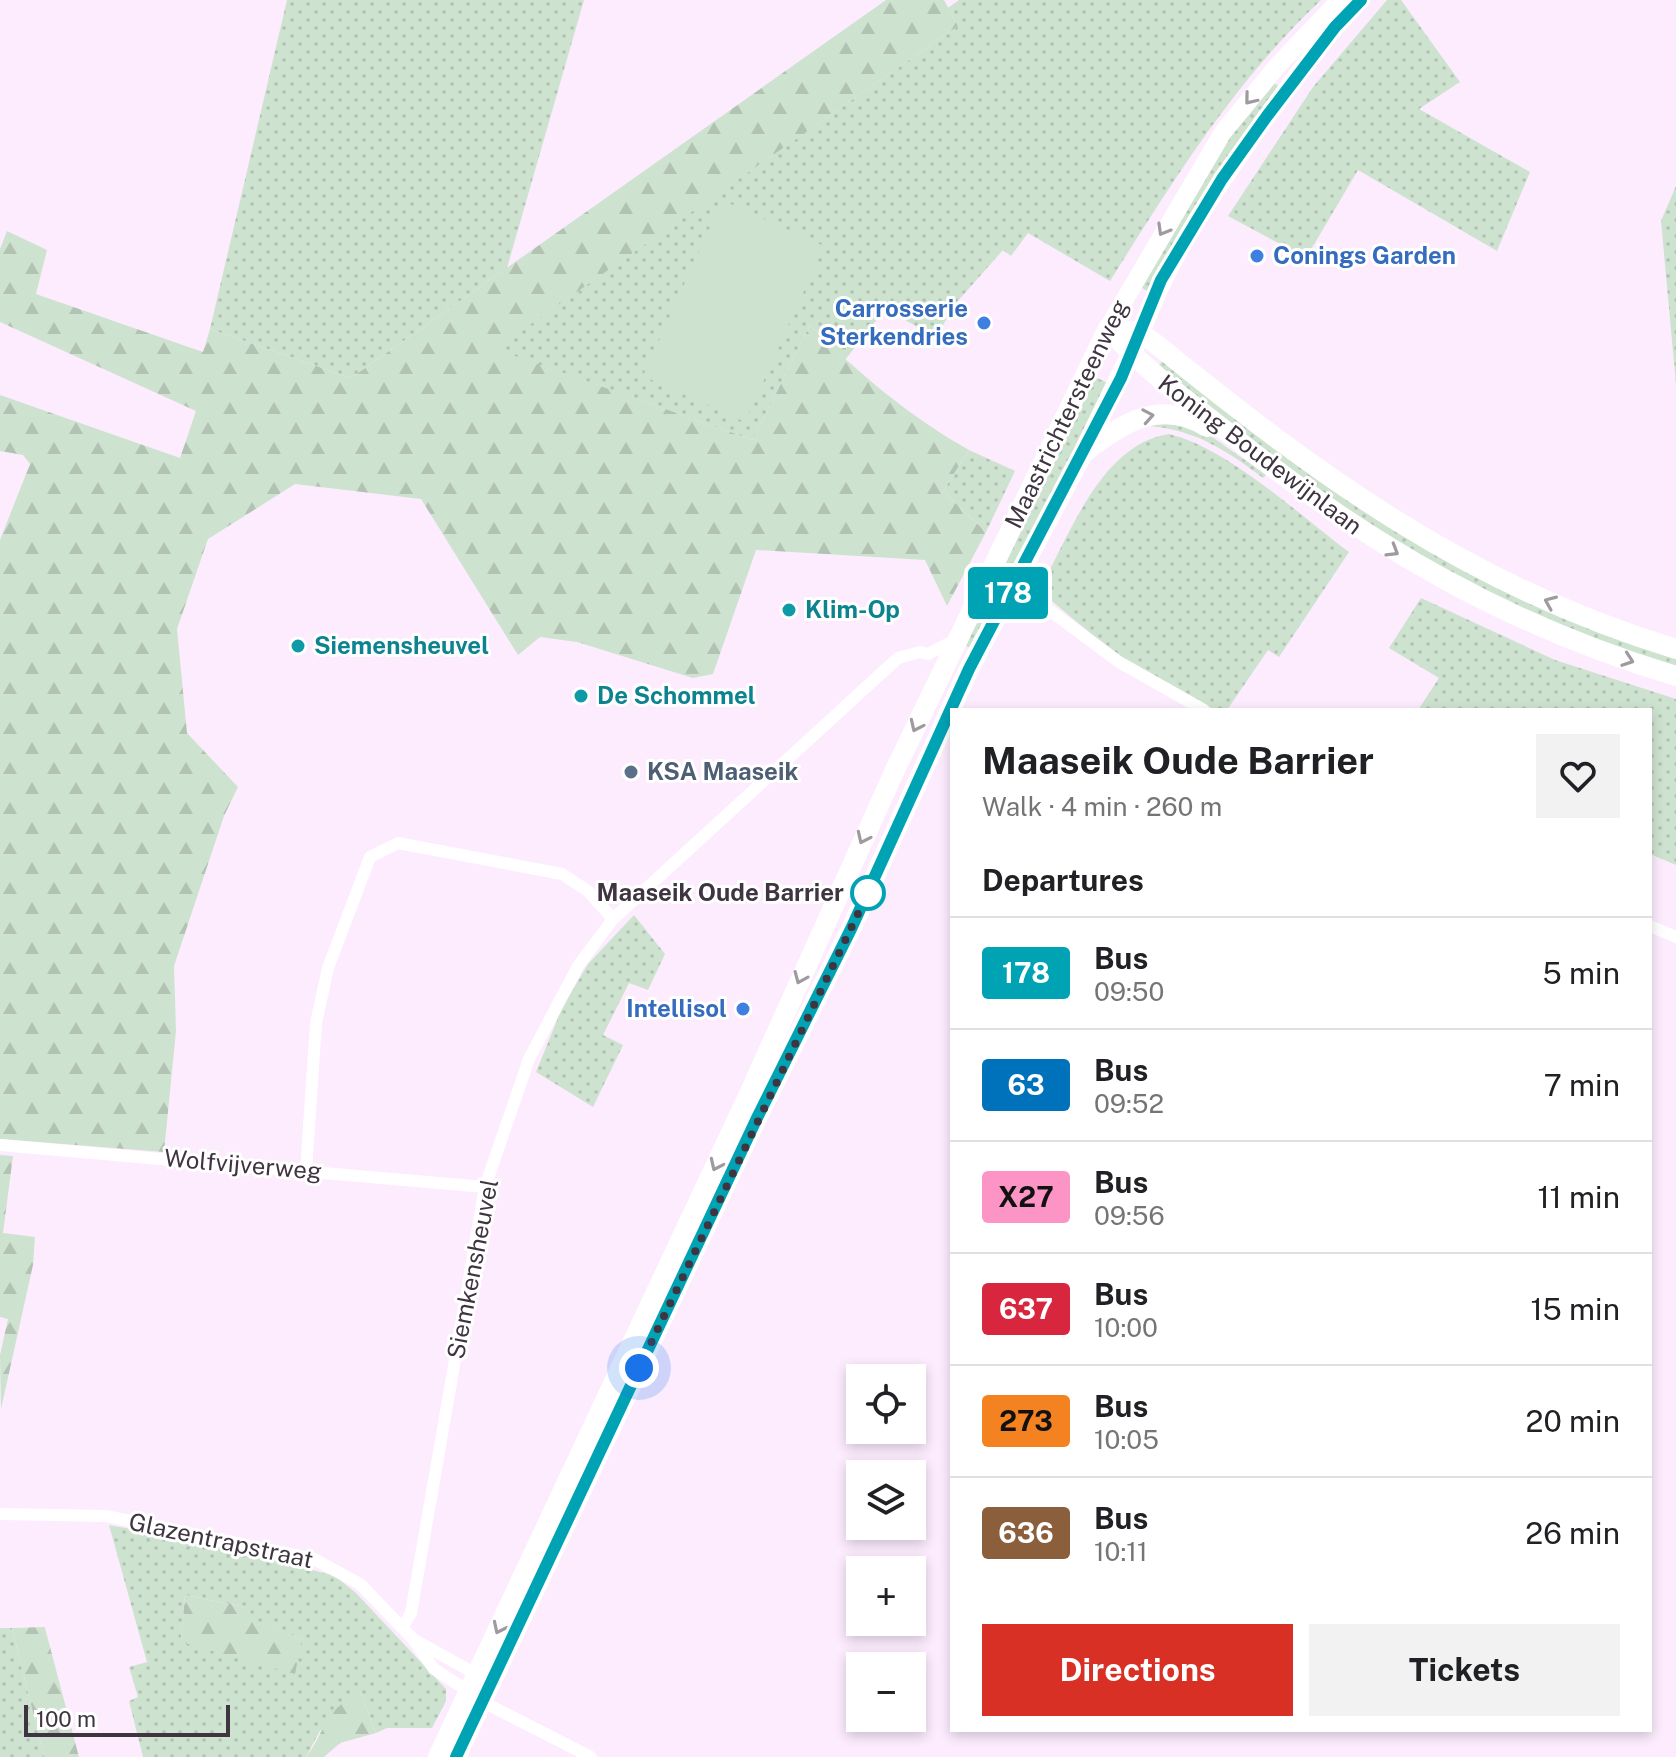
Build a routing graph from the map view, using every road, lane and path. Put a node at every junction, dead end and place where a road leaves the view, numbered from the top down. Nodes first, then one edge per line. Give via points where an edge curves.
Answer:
1 (1354, 1) edge
2 (1279, 64) junction
3 (1296, 76) junction
4 (1108, 328) junction
5 (1141, 333) junction
6 (1131, 355) junction
7 (1082, 455) junction
8 (1282, 477) junction
9 (1013, 583) junction
10 (957, 639) junction
11 (1676, 649) edge
12 (928, 654) junction
13 (939, 676) junction
14 (1676, 676) edge
15 (951, 708) edge
16 (1200, 708) edge
17 (950, 711) edge
18 (832, 907) junction
19 (613, 919) junction
20 (1652, 927) edge
21 (851, 929) junction
22 (1676, 937) edge
23 (0, 1145) edge
24 (306, 1171) junction
25 (485, 1187) junction
26 (0, 1514) edge
27 (402, 1628) junction
28 (413, 1639) junction
29 (476, 1689) junction
30 (455, 1746) edge
31 (438, 1757) edge
32 (591, 1757) edge

1 - 2 main road, Maastrichtersteenweg
1 - 3 main road, Maastrichtersteenweg
2 - 3 street
2 -> 4 main road, Maastrichtersteenweg via 1223,132
3 - 5 main road, Maastrichtersteenweg via 1177,251
4 - 5 main road, Koning Boudewijnlaan
4 - 6 main road, Koning Boudewijnlaan
4 - 10 main road, Maastrichtersteenweg
5 - 6 main road, Maastrichtersteenweg
11 -> 5 main road, Koning Boudewijnlaan via 1591,620 1433,545 1326,476
6 - 7 main road, Maastrichtersteenweg
6 - 8 main road, Koning Boudewijnlaan
7 -> 8 main road via 1135,418 1177,415 1203,425
7 - 9 main road, Maastrichtersteenweg
8 -> 14 main road, Koning Boudewijnlaan via 1354,528 1499,609
9 - 15 main road, Maastrichtersteenweg
9 - 16 street via 1119,662
10 - 12 street, Siemkensheuvel
10 - 13 main road, Maastrichtersteenweg
12 - 13 street
12 - 19 street, Siemkensheuvel via 898,658
13 -> 18 main road, Maastrichtersteenweg
17 - 21 main road, Maastrichtersteenweg
18 - 21 main road via 834,924
18 -> 29 main road, Maastrichtersteenweg
19 - 24 street via 588,891 562,874 398,843 378,850 345,914 316,1023
19 - 25 street, Siemkensheuvel via 578,966 529,1059
20 - 22 street
21 - 29 main road, Maastrichtersteenweg
23 - 24 street, Wolfvijverweg
24 - 25 street, Wolfvijverweg
25 - 27 street, Siemkensheuvel via 411,1613
26 - 27 street, Glazentrapstraat via 106,1516 314,1559 360,1584
27 - 28 street, Glazentrapstraat
28 - 29 street, Glazentrapstraat
28 - 29 street, Glazentrapstraat via 434,1669
29 - 30 main road, Maastrichtersteenweg
29 - 32 street
30 - 31 main road, Maastrichtersteenweg

